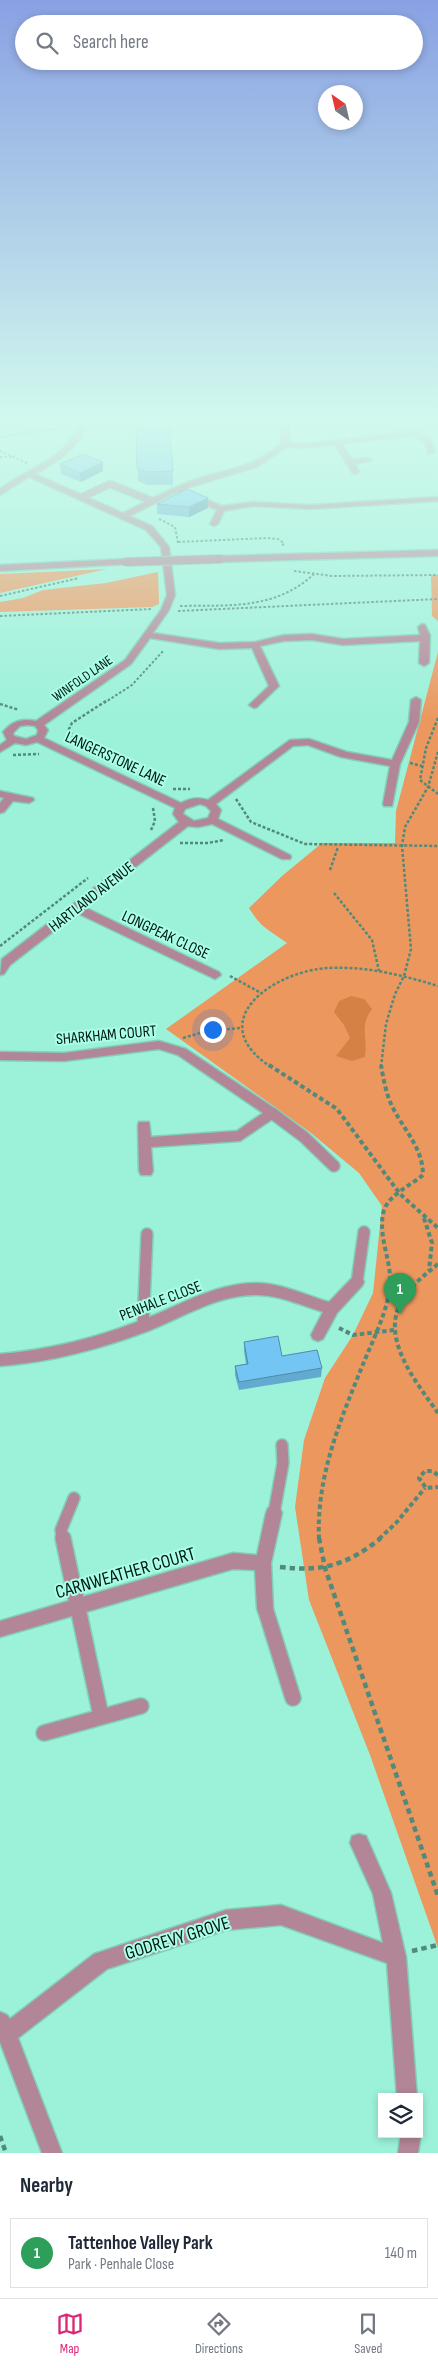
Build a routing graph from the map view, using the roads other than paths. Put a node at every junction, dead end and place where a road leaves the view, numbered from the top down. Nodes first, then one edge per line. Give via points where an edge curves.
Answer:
1 (137, 522) edge
2 (438, 553) edge
3 (0, 568) edge
4 (422, 627) dead end
5 (149, 635) junction
6 (424, 638) junction
7 (254, 645) junction
8 (424, 664) dead end
9 (416, 700) dead end
10 (254, 706) dead end
11 (38, 724) junction
12 (38, 739) junction
13 (14, 740) junction
14 (0, 749) edge
15 (395, 764) junction
16 (5, 796) edge
17 (29, 800) dead end
18 (210, 804) junction
19 (388, 804) dead end
20 (181, 807) junction
21 (0, 810) edge
22 (212, 820) junction
23 (185, 823) junction
24 (286, 857) dead end
25 (76, 908) junction
26 (0, 971) edge
27 (215, 975) road end
28 (0, 1056) edge
29 (272, 1113) junction
30 (144, 1125) dead end
31 (146, 1142) junction
32 (334, 1166) dead end
33 (146, 1171) dead end
34 (364, 1232) dead end
35 (147, 1234) dead end
36 (357, 1282) joint
37 (329, 1315) junction
38 (143, 1326) junction
39 (318, 1335) dead end
40 (0, 1360) edge
41 (282, 1445) dead end
42 (74, 1498) dead end
43 (274, 1513) joint
44 (263, 1563) junction
45 (76, 1608) junction
46 (265, 1608) joint
47 (0, 1629) edge
48 (293, 1698) dead end
49 (140, 1706) dead end
50 (101, 1716) junction
51 (44, 1732) dead end
52 (359, 1843) dead end
53 (396, 1957) junction
54 (3, 2028) edge
55 (408, 2093) edge
56 (410, 2138) edge
57 (52, 2153) edge
58 (408, 2153) edge

1 - 5 street, WINFOLD LANE via 148,528 165,547 171,595
2 - 3 street, bridge
4 - 6 street via 426,635
5 - 7 street via 219,646
5 - 11 street, WINFOLD LANE via 128,662
6 - 7 street via 343,642 312,637 284,638
6 - 8 street
7 - 10 street via 274,686
9 - 15 street via 414,722
11 - 12 street via 44,730
11 - 13 street via 9,725 8,732
12 - 13 street via 28,742
12 - 20 street, LANGERSTONE LANE
13 - 14 street
15 - 18 street via 345,754 308,742 290,744
15 - 19 street
16 - 17 street
16 - 21 street
18 - 20 street via 190,802
18 - 22 street via 216,810
20 - 23 street via 178,814
22 - 23 street via 201,824
22 - 24 street
23 - 25 street, HARTLAND AVENUE
25 - 26 street, HARTLAND AVENUE via 6,962
25 - 27 street, LONGPEAK CLOSE
28 - 29 street, SHARKHAM COURT via 64,1057 159,1046 182,1052
29 - 31 street via 240,1136
29 - 32 lane via 304,1137
30 - 31 street
31 - 33 street
34 - 36 lane
35 - 38 lane
36 - 37 street
37 - 38 street, PENHALE CLOSE via 277,1292 256,1289 219,1296
37 - 39 street
38 - 40 street, PENHALE CLOSE via 28,1358
41 - 43 lane via 283,1463
42 - 45 lane via 61,1530
43 - 44 street
44 - 45 street, CARNWEATHER COURT via 233,1561
44 - 46 street
45 - 47 street, CARNWEATHER COURT
45 - 50 lane
46 - 48 lane
49 - 50 lane
50 - 51 lane
52 - 53 street via 382,1893
53 - 54 street, GODREVY GROVE via 282,1915 226,1920 101,1961
53 - 55 street
54 - 57 street
56 - 58 street

